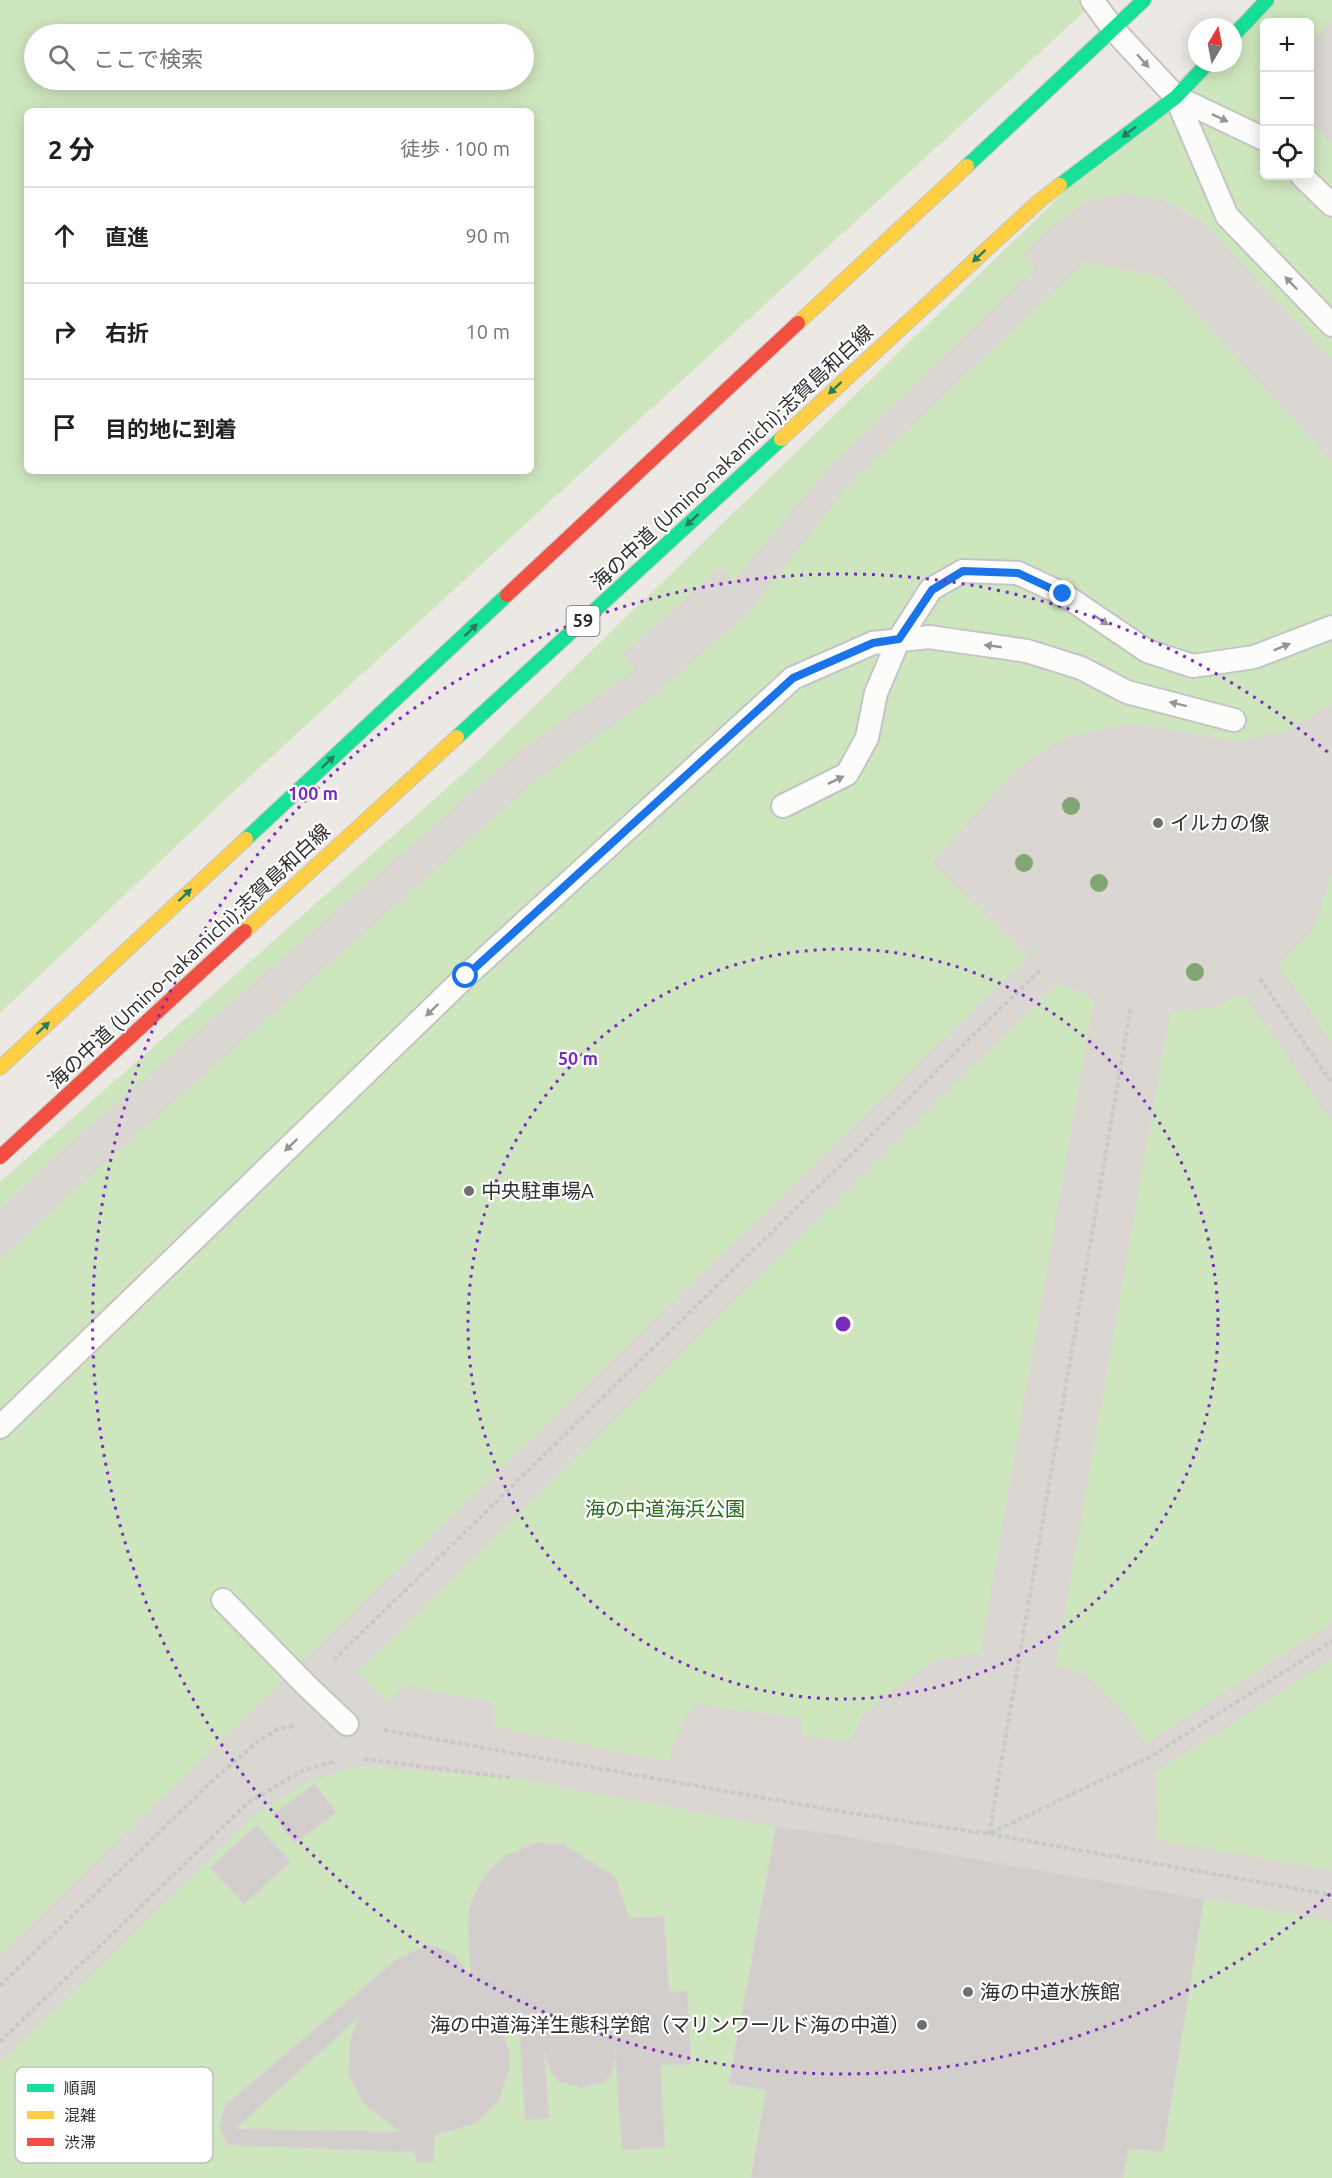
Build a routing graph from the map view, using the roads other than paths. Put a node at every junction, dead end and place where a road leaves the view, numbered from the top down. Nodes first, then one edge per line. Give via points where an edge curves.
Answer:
1 (1092, 0) edge
2 (1144, 0) edge
3 (1267, 0) edge
4 (1242, 26) edge
5 (1114, 30) junction
6 (1200, 72) edge
7 (1176, 97) junction
8 (1260, 137) edge
9 (1306, 180) edge
10 (1332, 205) edge
11 (1332, 325) edge
12 (1332, 627) edge
13 (899, 639) junction
14 (1234, 720) dead end
15 (783, 806) dead end
16 (0, 1068) edge
17 (0, 1157) edge
18 (0, 1427) edge
19 (223, 1600) dead end
20 (347, 1724) road end

1 - 5 lane
2 - 5 main road
3 - 4 main road
5 -> 7 lane
16 -> 5 main road
6 - 7 main road, 海の中道 (Umino-nakamichi);志賀島和白線 / 59
7 -> 8 lane
11 -> 7 lane via 1227,216
7 -> 17 main road, 海の中道 (Umino-nakamichi);志賀島和白線 / 59 via 1038,202
9 - 10 lane
13 -> 12 lane via 932,590 963,571 1018,573 1063,594 1147,651 1193,666 1254,657
14 -> 13 lane via 1128,692 1081,668 1027,651 929,637
15 -> 13 lane via 847,774 867,738 876,693
13 -> 18 lane via 873,643 793,678 466,976
19 - 20 lane

